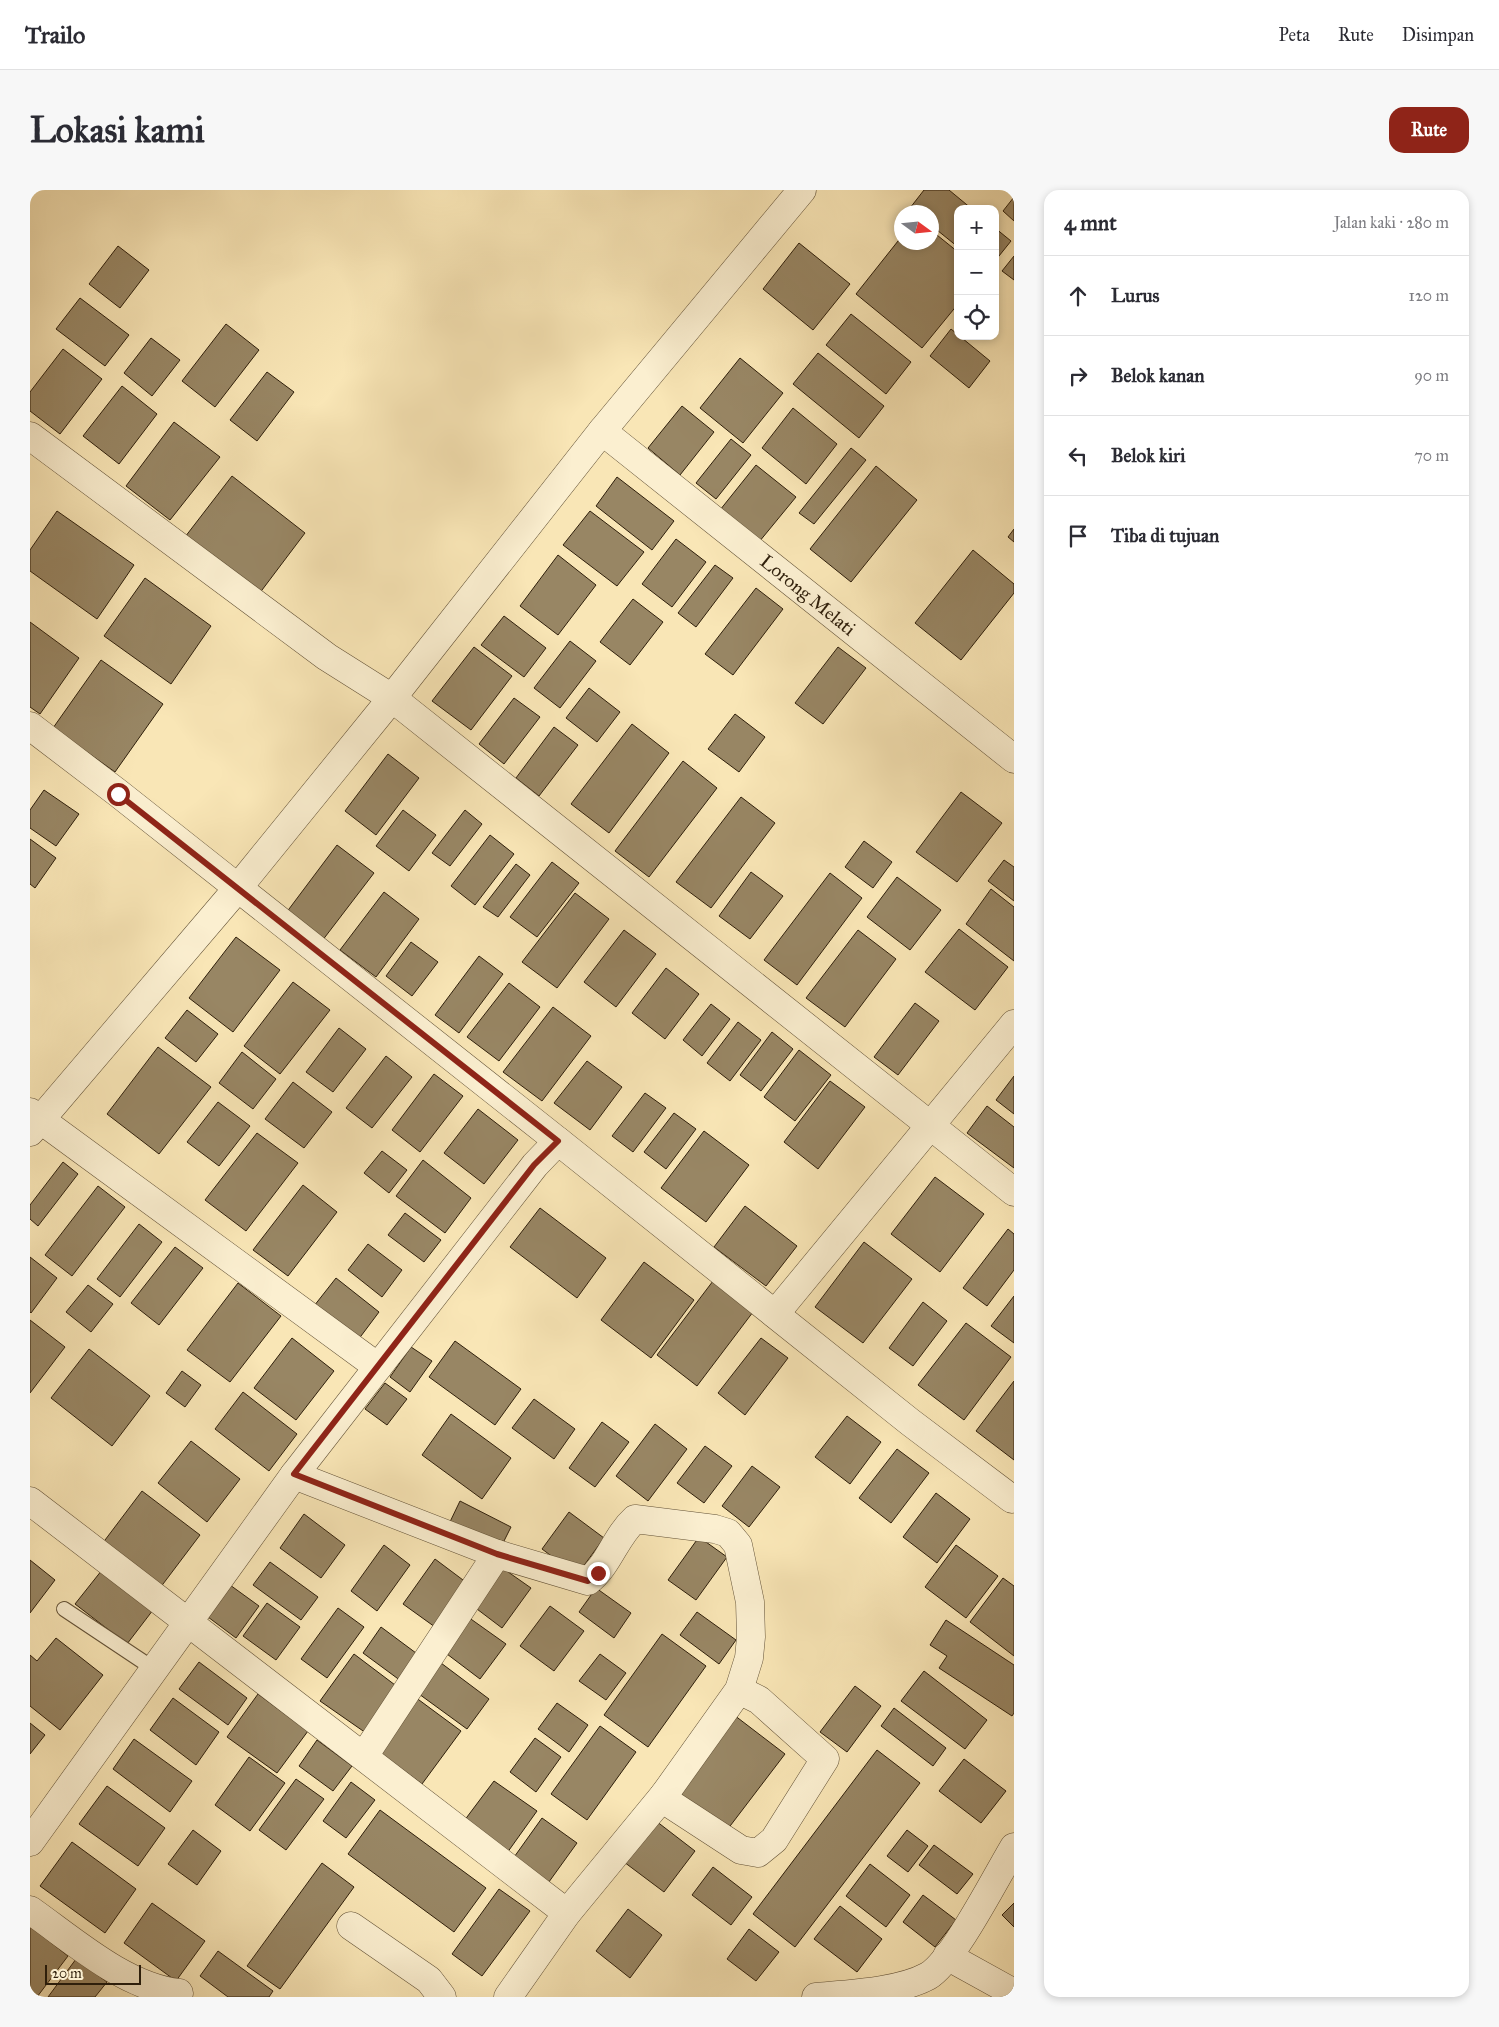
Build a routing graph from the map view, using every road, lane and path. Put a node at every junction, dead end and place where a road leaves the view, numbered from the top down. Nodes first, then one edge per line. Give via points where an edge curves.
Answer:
1 (802, 190) edge
2 (602, 431) junction
3 (30, 436) edge
4 (392, 698) junction
5 (30, 726) edge
6 (1014, 760) edge
7 (237, 889) junction
8 (1014, 1024) edge
9 (33, 1121) edge
10 (928, 1126) junction
11 (558, 1141) junction
12 (1014, 1192) edge
13 (775, 1314) junction
14 (378, 1367) junction
15 (294, 1474) junction
16 (1012, 1500) dead end
17 (30, 1501) edge
18 (497, 1554) junction
19 (64, 1609) dead end
20 (187, 1623) junction
21 (154, 1669) junction
22 (739, 1690) junction
23 (364, 1756) junction
24 (664, 1795) junction
25 (30, 1842) edge
26 (1014, 1847) edge
27 (30, 1910) edge
28 (567, 1914) junction
29 (351, 1926) dead end
30 (947, 1956) junction
31 (180, 1993) dead end
32 (1010, 1994) edge
33 (442, 1997) edge
34 (508, 1997) edge
35 (816, 1997) edge

1 - 2 street
2 - 4 street
2 - 6 street, Lorong Melati
3 - 4 street via 327,657
4 - 7 street
4 - 10 street
5 - 7 street
7 - 9 street
7 - 11 street
8 - 10 street
9 - 14 street
10 - 12 street
10 - 13 street
11 - 13 street
11 - 14 street via 534,1165
13 - 16 street
14 - 15 street
15 - 18 street
15 - 20 street
17 - 20 street
18 - 22 street via 588,1581 598,1573 624,1528 634,1519 728,1533 738,1545 750,1602 749,1658
18 - 23 street
19 - 21 lane
20 - 21 street
20 - 23 street
21 - 25 street
22 - 24 street
22 - 24 street via 759,1700 826,1759 774,1840 758,1853 740,1850 672,1805
23 - 28 street
24 - 28 street
26 - 30 street
27 - 31 street via 136,1982
28 - 34 street
29 - 33 street via 429,1980
30 - 32 street
30 - 35 street via 930,1975 914,1982

